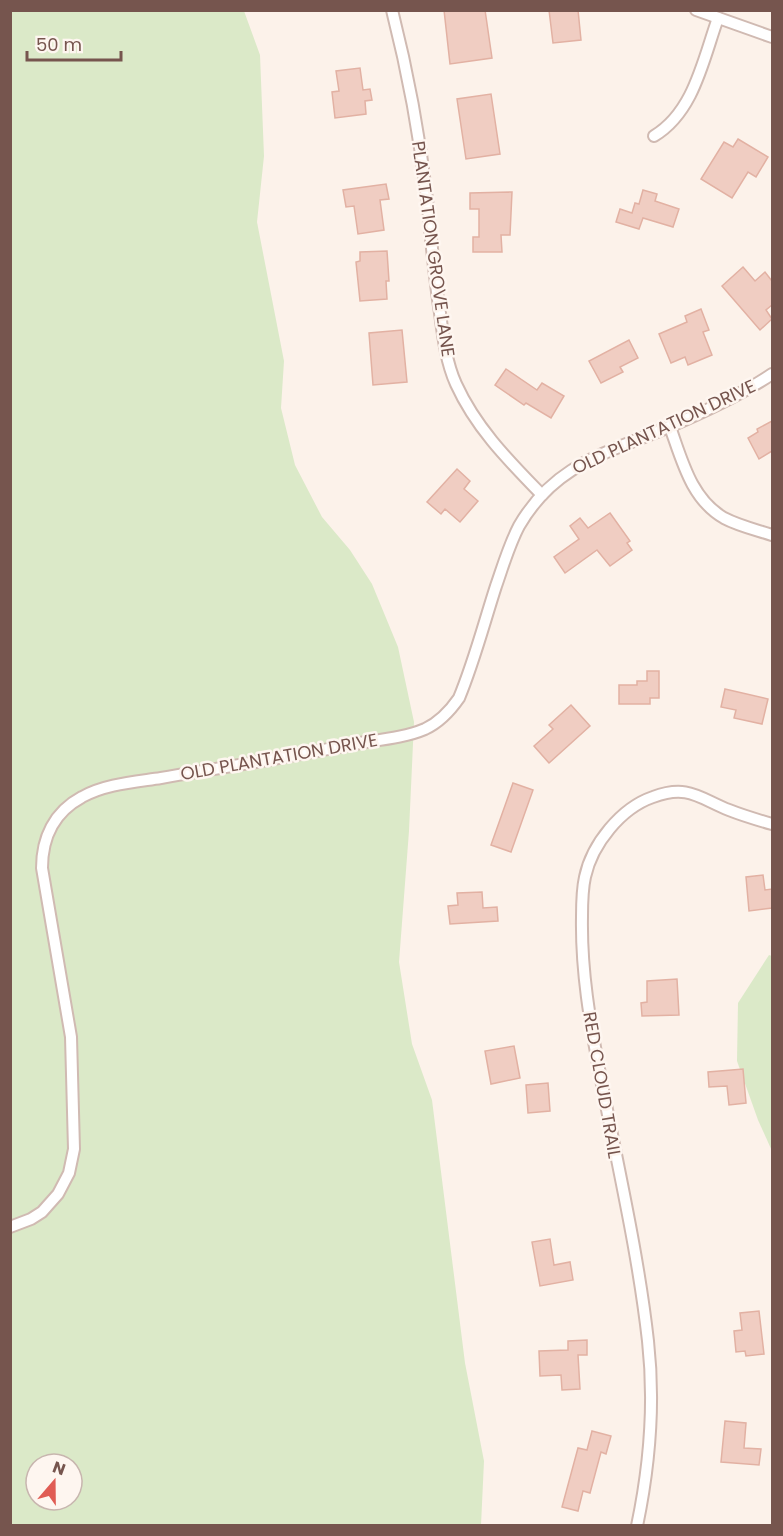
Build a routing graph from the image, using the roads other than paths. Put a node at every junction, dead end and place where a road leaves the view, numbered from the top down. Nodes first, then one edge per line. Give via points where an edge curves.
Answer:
1 (392, 10) edge
2 (696, 10) edge
3 (718, 18) junction
4 (772, 37) edge
5 (654, 136) dead end
6 (772, 374) edge
7 (670, 427) junction
8 (542, 495) junction
9 (772, 535) edge
10 (772, 824) edge
11 (10, 1227) edge
12 (638, 1526) edge

1 - 8 street, PLANTATION GROVE LANE via 427,198 449,362 483,432
2 - 3 street
3 - 4 street
3 - 5 street via 690,97 671,123
6 - 7 street, OLD PLANTATION DRIVE
7 - 8 street, OLD PLANTATION DRIVE via 577,466
7 - 9 street via 689,478 704,501 725,519
8 - 11 street, OLD PLANTATION DRIVE via 514,537 459,698 438,721 411,733 121,784 80,798 57,818 45,841 42,868 71,1037 73,1155 65,1184 50,1204 31,1219
10 - 12 street, RED CLOUD TRAIL via 743,816 691,792 653,797 610,829 585,875 582,934 589,1017 639,1281 651,1378 649,1462

